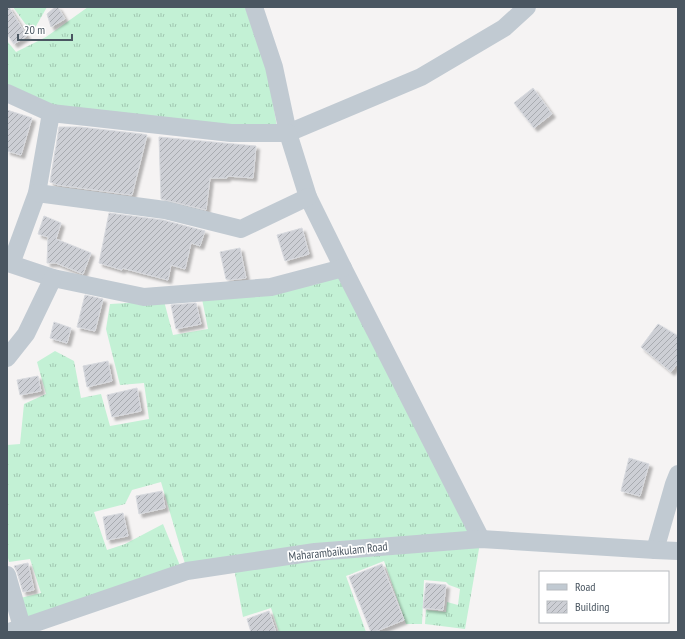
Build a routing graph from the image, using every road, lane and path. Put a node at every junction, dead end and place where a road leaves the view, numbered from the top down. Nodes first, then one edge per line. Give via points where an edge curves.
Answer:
1 (254, 7) edge
2 (527, 7) edge
3 (7, 93) edge
4 (52, 112) junction
5 (288, 134) junction
6 (37, 193) junction
7 (308, 197) junction
8 (342, 268) junction
9 (53, 278) junction
10 (7, 358) edge
11 (678, 474) edge
12 (481, 539) junction
13 (655, 550) junction
14 (678, 551) edge
15 (7, 575) edge
16 (16, 630) edge

1 - 5 street via 274,67
2 - 5 street via 504,28 420,77
3 - 4 street
4 - 5 street via 232,133
4 - 6 street
5 - 7 street
6 - 7 street via 164,210 241,229
6 - 9 street via 12,264
7 - 8 street
8 - 9 street via 271,287 144,297
8 - 12 street
9 - 10 street via 26,334
11 - 13 street
12 - 13 street, Maharambaikulam Road
12 - 16 street, Maharambaikulam Road via 315,552 187,571
13 - 14 street, Maharambaikulam Road
15 - 16 street

